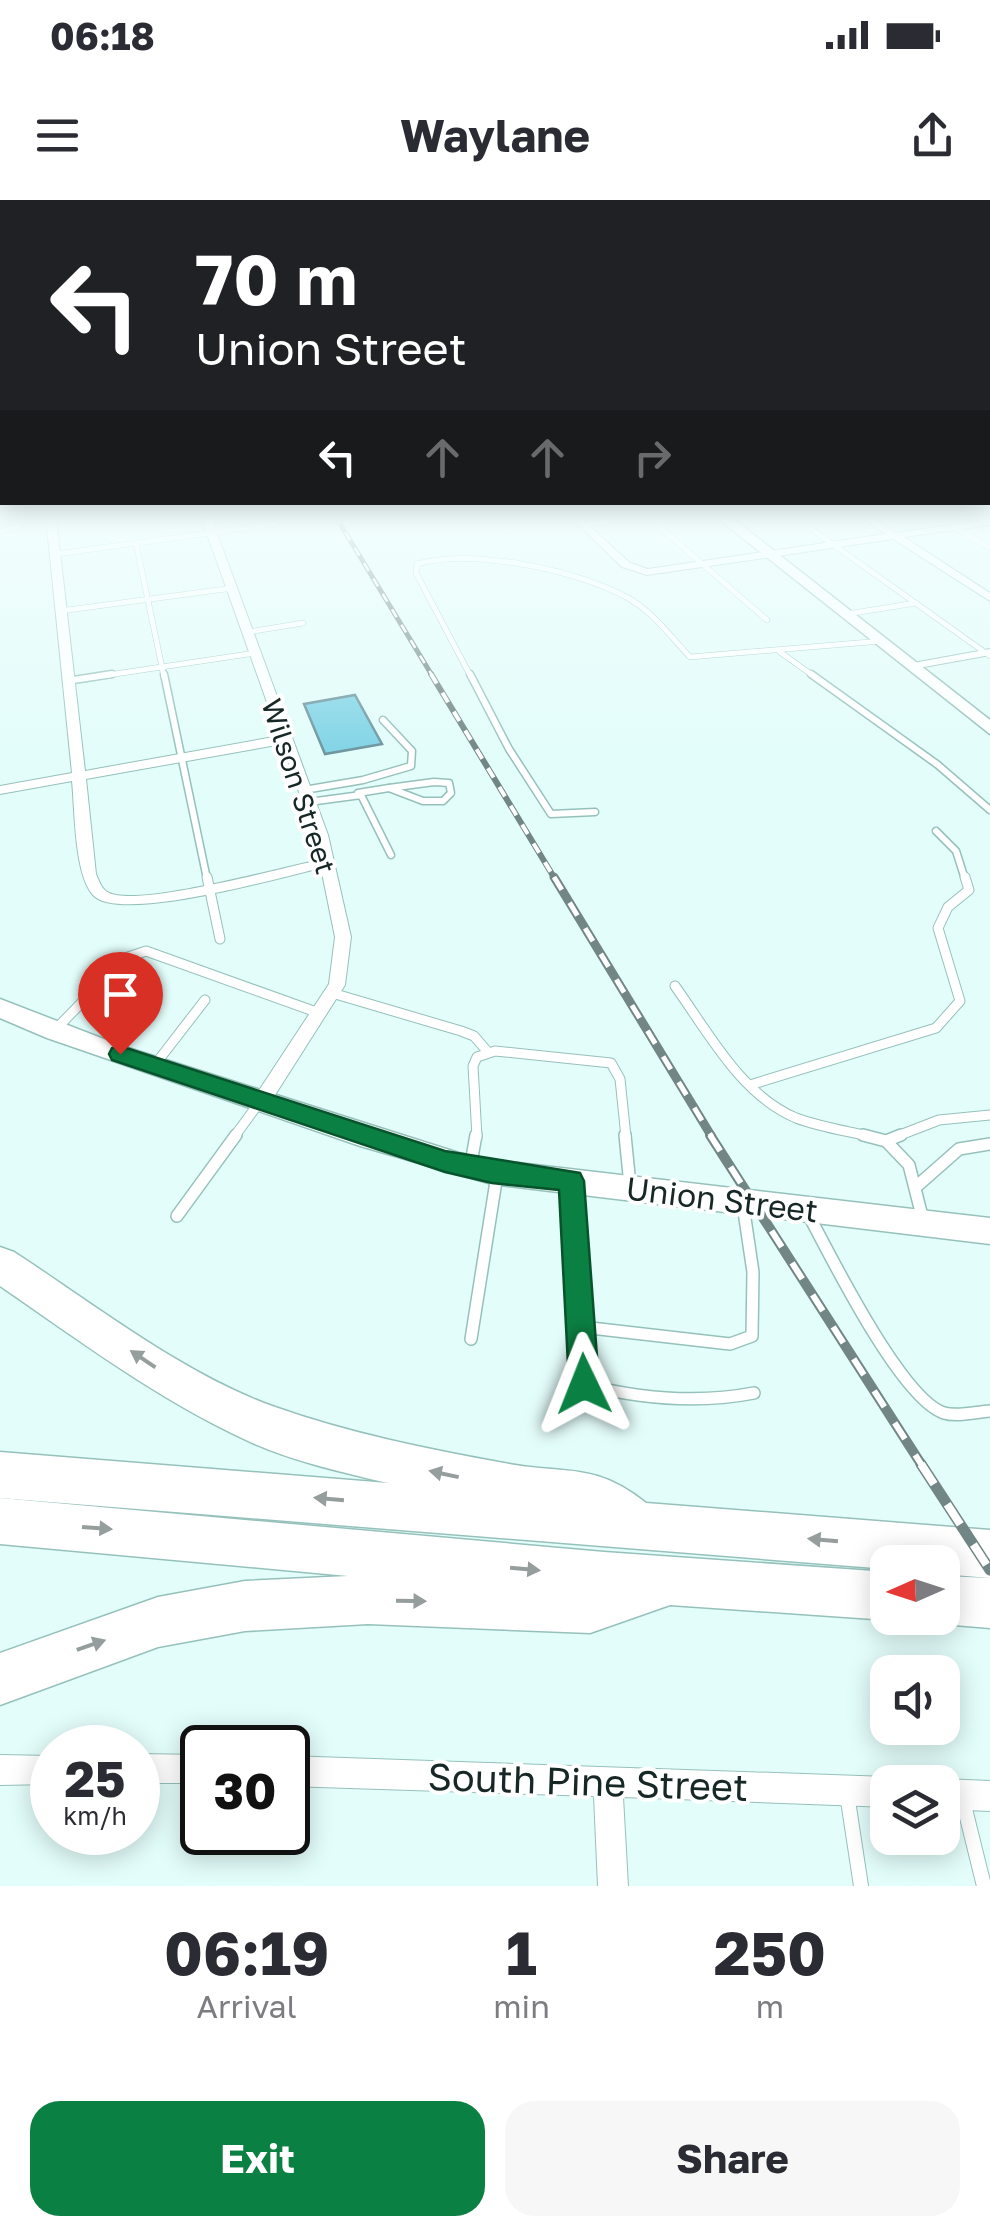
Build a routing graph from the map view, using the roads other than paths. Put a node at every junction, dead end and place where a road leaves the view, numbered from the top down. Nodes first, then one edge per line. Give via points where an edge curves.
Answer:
1 (59, 596) edge
2 (147, 596) edge
3 (174, 596) edge
4 (236, 596) edge
5 (428, 596) edge
6 (621, 596) edge
7 (738, 596) edge
8 (823, 596) edge
9 (907, 596) edge
10 (148, 599) junction
11 (916, 602) junction
12 (60, 611) junction
13 (846, 614) junction
14 (766, 620) dead end
15 (303, 623) dead end
16 (248, 632) junction
17 (882, 641) junction
18 (780, 652) junction
19 (254, 653) junction
20 (988, 653) edge
21 (913, 666) junction
22 (163, 667) junction
23 (67, 681) junction
24 (383, 720) dead end
25 (990, 729) edge
26 (286, 740) junction
27 (182, 757) junction
28 (79, 776) junction
29 (389, 788) junction
30 (0, 790) edge
31 (355, 794) junction
32 (307, 796) junction
33 (990, 810) edge
34 (595, 812) dead end
35 (936, 831) dead end
36 (391, 855) dead end
37 (328, 862) junction
38 (209, 886) junction
39 (220, 939) dead end
40 (675, 986) dead end
41 (332, 994) junction
42 (204, 1000) dead end
43 (0, 1008) edge
44 (319, 1013) junction
45 (53, 1032) junction
46 (487, 1051) junction
47 (154, 1066) junction
48 (750, 1085) junction
49 (260, 1101) junction
50 (990, 1115) edge
51 (886, 1141) junction
52 (990, 1144) edge
53 (470, 1167) junction
54 (498, 1172) junction
55 (571, 1181) junction
56 (917, 1186) junction
57 (631, 1187) junction
58 (742, 1202) junction
59 (806, 1209) junction
60 (177, 1216) dead end
61 (924, 1223) junction
62 (990, 1231) edge
63 (0, 1264) edge
64 (582, 1327) junction
65 (470, 1339) dead end
66 (584, 1384) joint
67 (754, 1393) dead end
68 (990, 1411) edge
69 (0, 1475) edge
70 (0, 1521) edge
71 (635, 1524) junction
72 (990, 1554) edge
73 (674, 1581) junction
74 (870, 1595) edge
75 (960, 1601) edge
76 (990, 1603) edge
77 (0, 1679) edge
78 (0, 1770) edge
79 (30, 1770) edge
80 (310, 1771) edge
81 (608, 1782) junction
82 (846, 1791) junction
83 (870, 1792) edge
84 (965, 1795) edge
85 (613, 1886) edge
86 (861, 1886) edge
87 (984, 1886) edge

1 - 12 street
2 - 10 lane
3 - 10 lane
4 - 16 street, Wilson Street
5 - 34 lane via 551,814
6 - 18 lane via 690,657
7 - 14 lane
8 - 13 street
9 - 11 lane
10 - 12 lane
10 - 22 lane
11 - 13 lane
11 - 20 lane
12 - 23 street
13 - 17 street
15 - 16 lane
16 - 19 street, Wilson Street
17 - 18 lane
17 - 21 street
18 - 33 lane
19 - 22 lane
19 - 26 street, Wilson Street
20 - 21 street
21 - 25 street
22 - 23 lane
22 - 27 lane
23 - 28 street
24 - 32 lane via 412,751 411,766
26 - 27 street
26 - 32 street, Wilson Street
27 - 28 street
27 - 38 lane
28 - 30 street
28 - 38 street via 95,890 108,899 146,899
29 - 29 lane via 435,802 452,790 434,782
29 - 31 lane
31 - 32 lane
31 - 36 lane
32 - 37 street, Wilson Street
35 - 48 lane via 956,851 969,890 948,906 938,928 960,1000 936,1028
37 - 38 street
37 - 41 street, Wilson Street via 344,937
38 - 39 lane
40 - 48 lane
41 - 44 street, Wilson Street
41 - 46 lane via 461,1031
42 - 47 lane
43 - 45 street, Union Street
44 - 45 lane via 146,951 125,958
44 - 49 street, Wilson Street
45 - 47 street, Union Street
46 - 53 lane via 473,1066 477,1148
46 - 57 lane via 612,1063 620,1079
47 - 49 street, Union Street
48 - 51 lane via 797,1118
49 - 53 street, Union Street
49 - 60 lane
50 - 51 lane via 940,1120
51 - 56 lane via 910,1165
52 - 56 lane via 959,1148
53 - 54 street, Union Street
54 - 55 street, Union Street
54 - 65 lane
55 - 57 street, Union Street
55 - 64 street
56 - 61 lane
57 - 58 street, Union Street
58 - 59 street, Union Street
58 - 64 lane via 753,1272 752,1336 730,1344
59 - 61 street, Union Street
59 - 68 lane via 863,1316 926,1404 948,1414
61 - 62 street, Union Street
71 -> 63 highway via 603,1498 489,1484 262,1425 169,1377
64 - 66 street
66 - 67 lane via 622,1395 732,1399
71 -> 69 highway
70 -> 73 highway
72 -> 71 highway
73 - 74 highway
77 -> 73 highway via 158,1622 244,1606 368,1600 590,1608
75 - 76 highway
78 - 79 street
80 - 81 street, South Pine Street
81 - 82 street, South Pine Street
81 - 85 street
82 - 83 street, South Pine Street
82 - 86 lane
84 - 87 lane

